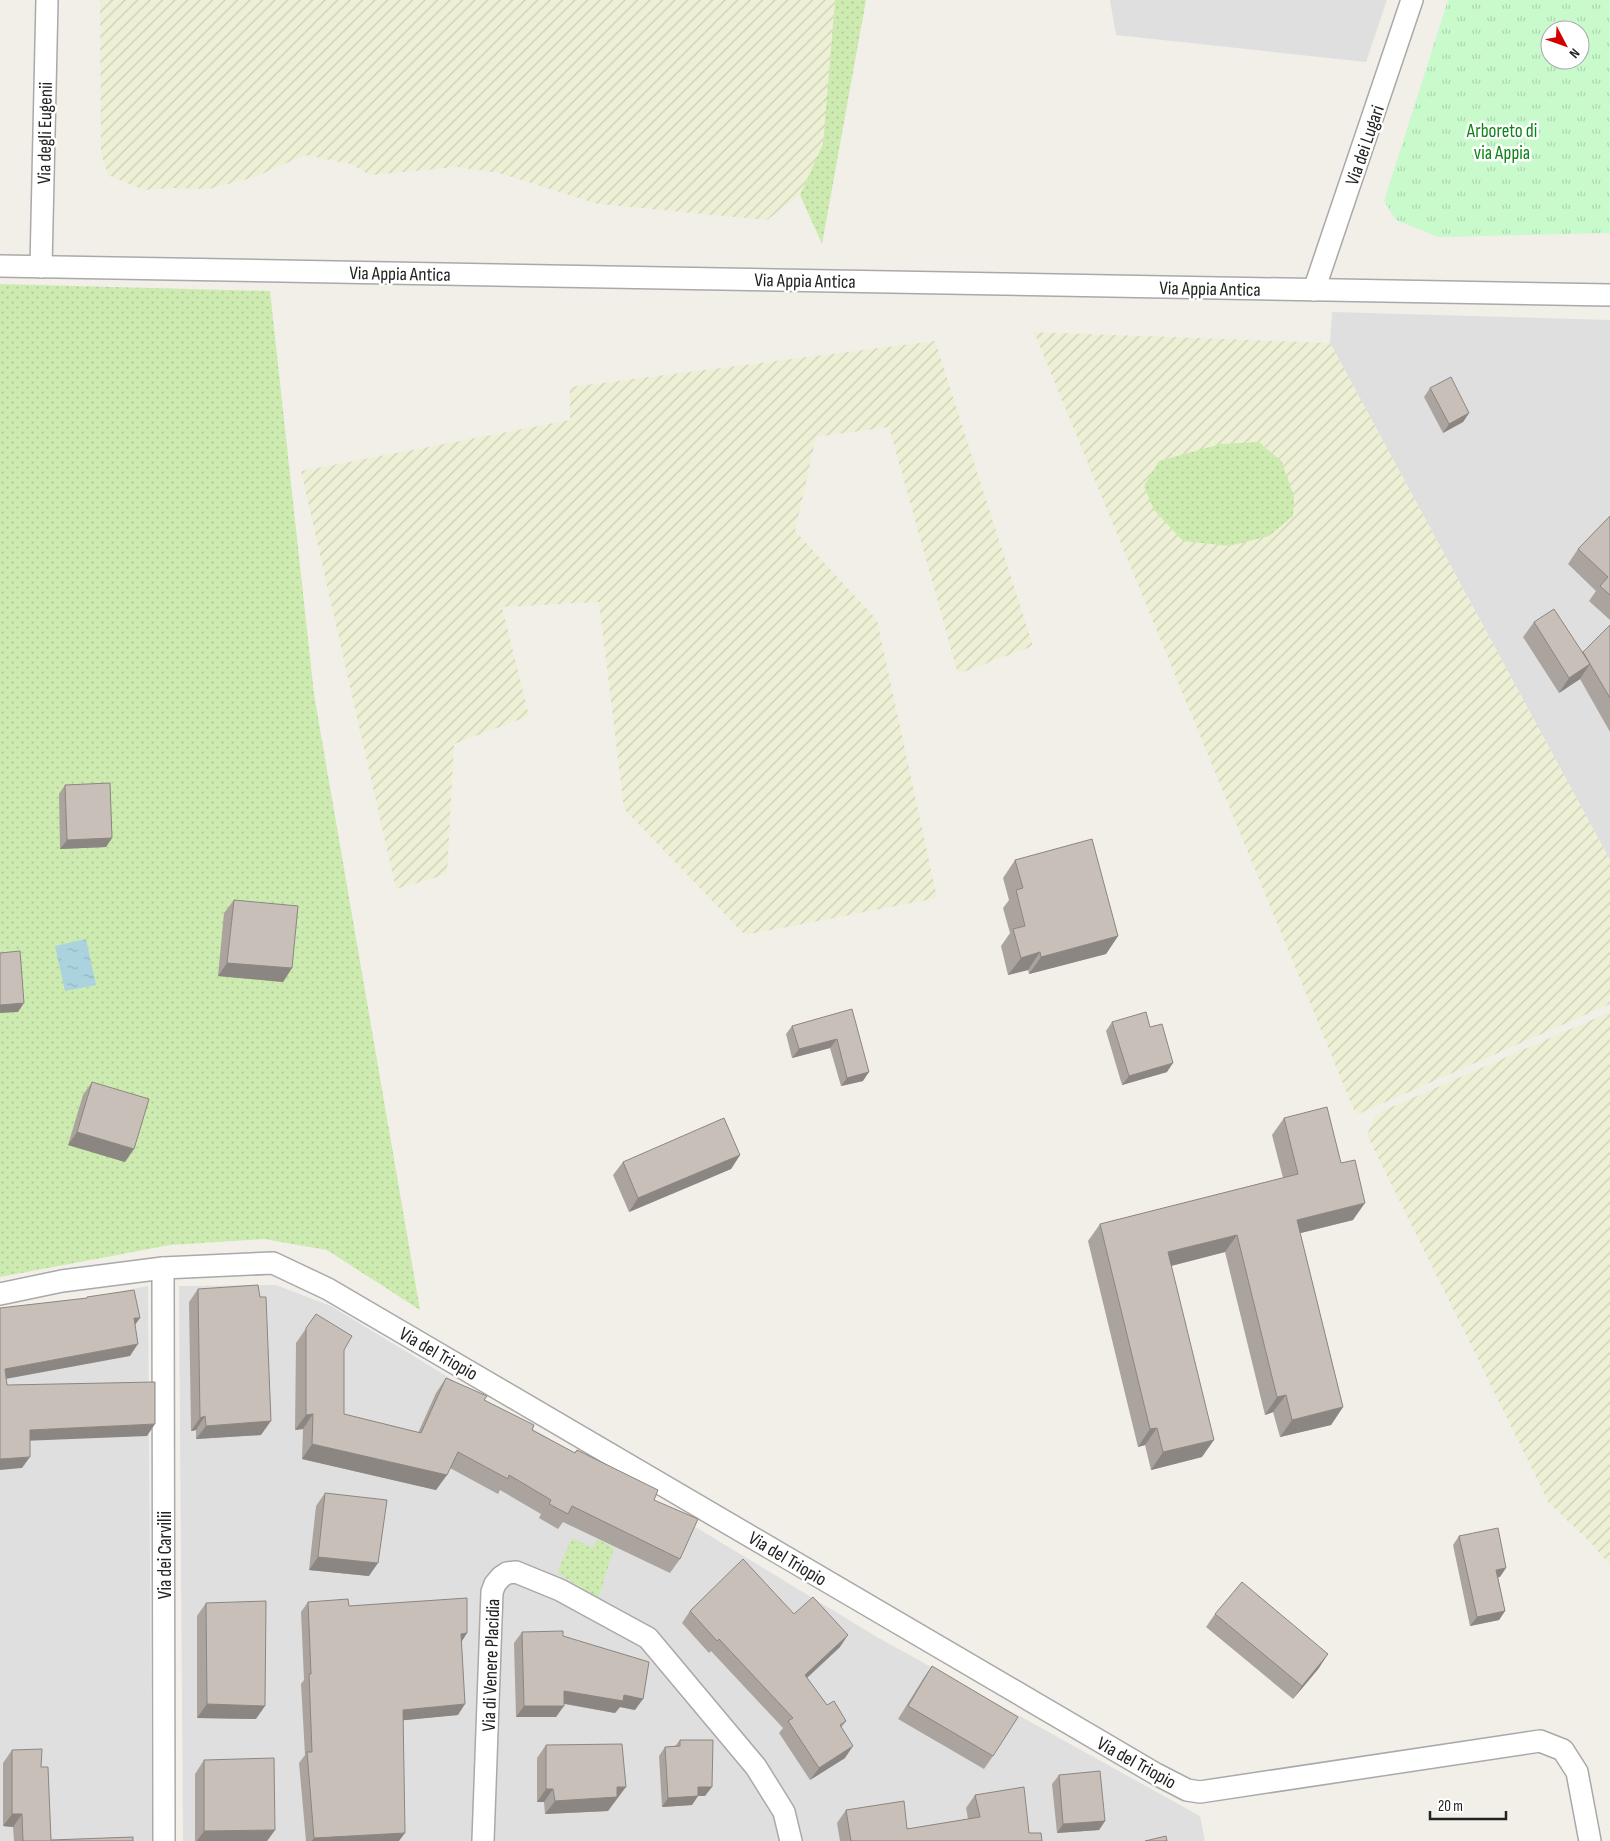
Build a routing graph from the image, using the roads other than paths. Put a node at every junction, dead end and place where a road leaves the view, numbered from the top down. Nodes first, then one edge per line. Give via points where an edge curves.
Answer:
1 (47, 0) edge
2 (1412, 0) edge
3 (0, 266) edge
4 (41, 267) junction
5 (1314, 290) junction
6 (1610, 295) edge
7 (163, 1268) junction
8 (0, 1294) edge
9 (164, 1841) edge
10 (484, 1841) edge
11 (790, 1841) edge
12 (1590, 1841) edge

1 - 4 street, Via degli Eugenii
2 - 5 street, Via dei Lugari
3 - 4 street, Via Appia Antica
4 - 5 street, Via Appia Antica
5 - 6 street, Via Appia Antica
7 - 8 street, Via del Triopio via 62,1281
7 - 9 street, Via dei Carvilii
7 - 12 street, Via del Triopio via 272,1263 328,1288 1187,1790 1200,1792 1540,1741 1563,1750 1577,1772
10 - 11 street, Via di Venere Placidia via 492,1592 501,1577 516,1572 560,1590 648,1638 756,1767 784,1812

